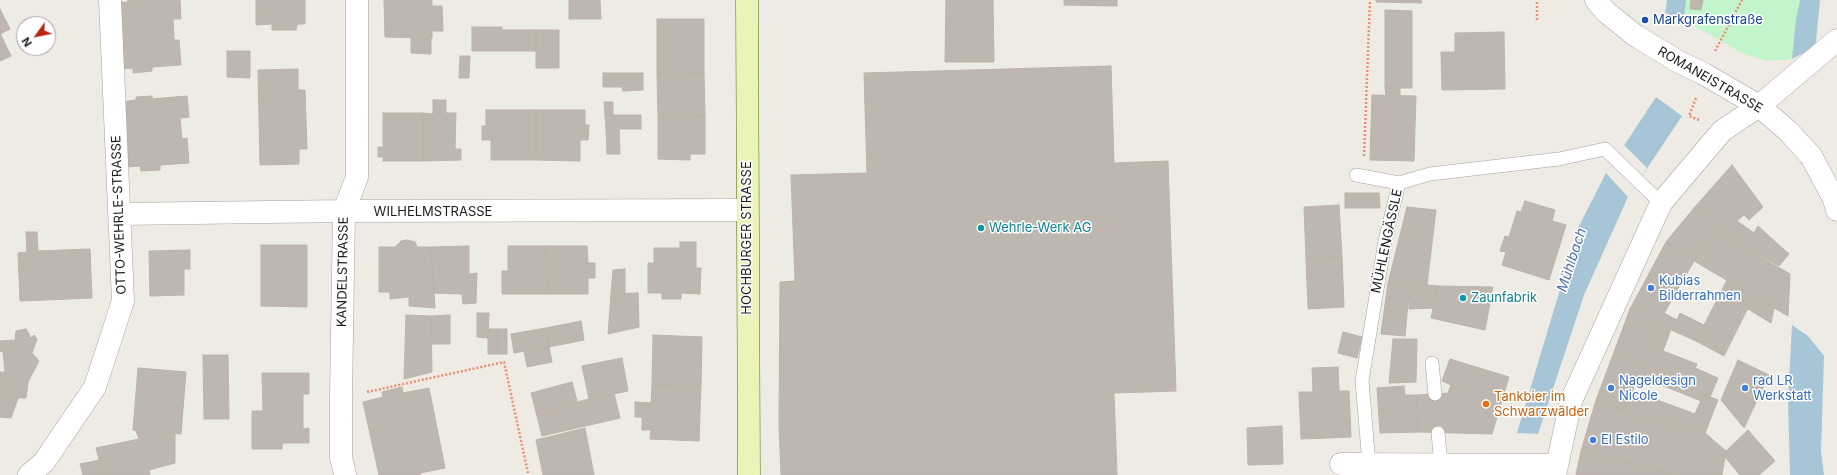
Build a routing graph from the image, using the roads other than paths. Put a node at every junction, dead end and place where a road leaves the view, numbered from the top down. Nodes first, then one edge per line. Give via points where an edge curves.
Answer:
1 (110, 0) edge
2 (357, 0) edge
3 (747, 0) edge
4 (1596, 0) edge
5 (1837, 40) edge
6 (1760, 106) junction
7 (1360, 176) road end
8 (1399, 183) junction
9 (1661, 203) junction
10 (747, 210) junction
11 (1837, 210) edge
12 (344, 211) junction
13 (120, 214) junction
14 (1432, 363) dead end
15 (1435, 394) dead end
16 (1438, 433) dead end
17 (1341, 464) dead end
18 (1369, 464) junction
19 (1441, 464) junction
20 (1556, 470) edge
21 (29, 475) edge
22 (345, 475) edge
23 (749, 475) edge

1 - 13 street, OTTO-WEHRLE-STRASSE
2 - 12 street, KANDELSTRASSE via 357,177
3 - 10 street, HOCHBURGER STRASSE
4 - 6 street, ROMANEISTRASSE via 1606,12 1636,36
5 - 6 street
6 - 9 street via 1722,131
6 - 11 street, ROMANEISTRASSE via 1788,130 1811,156
7 - 8 lane
8 - 9 lane, MÜHLENGÄSSLE via 1430,174 1560,159 1605,149
8 - 18 lane, MÜHLENGÄSSLE via 1384,241 1362,381
9 - 20 street via 1571,401
10 - 12 street, WILHELMSTRASSE
10 - 23 street, HOCHBURGER STRASSE
12 - 13 street, WILHELMSTRASSE
12 - 22 street, KANDELSTRASSE via 341,457
13 - 21 street, OTTO-WEHRLE-STRASSE via 123,301 95,388 44,462
14 - 15 lane
16 - 19 lane
17 - 18 street
18 - 19 street
19 - 20 street via 1530,466

